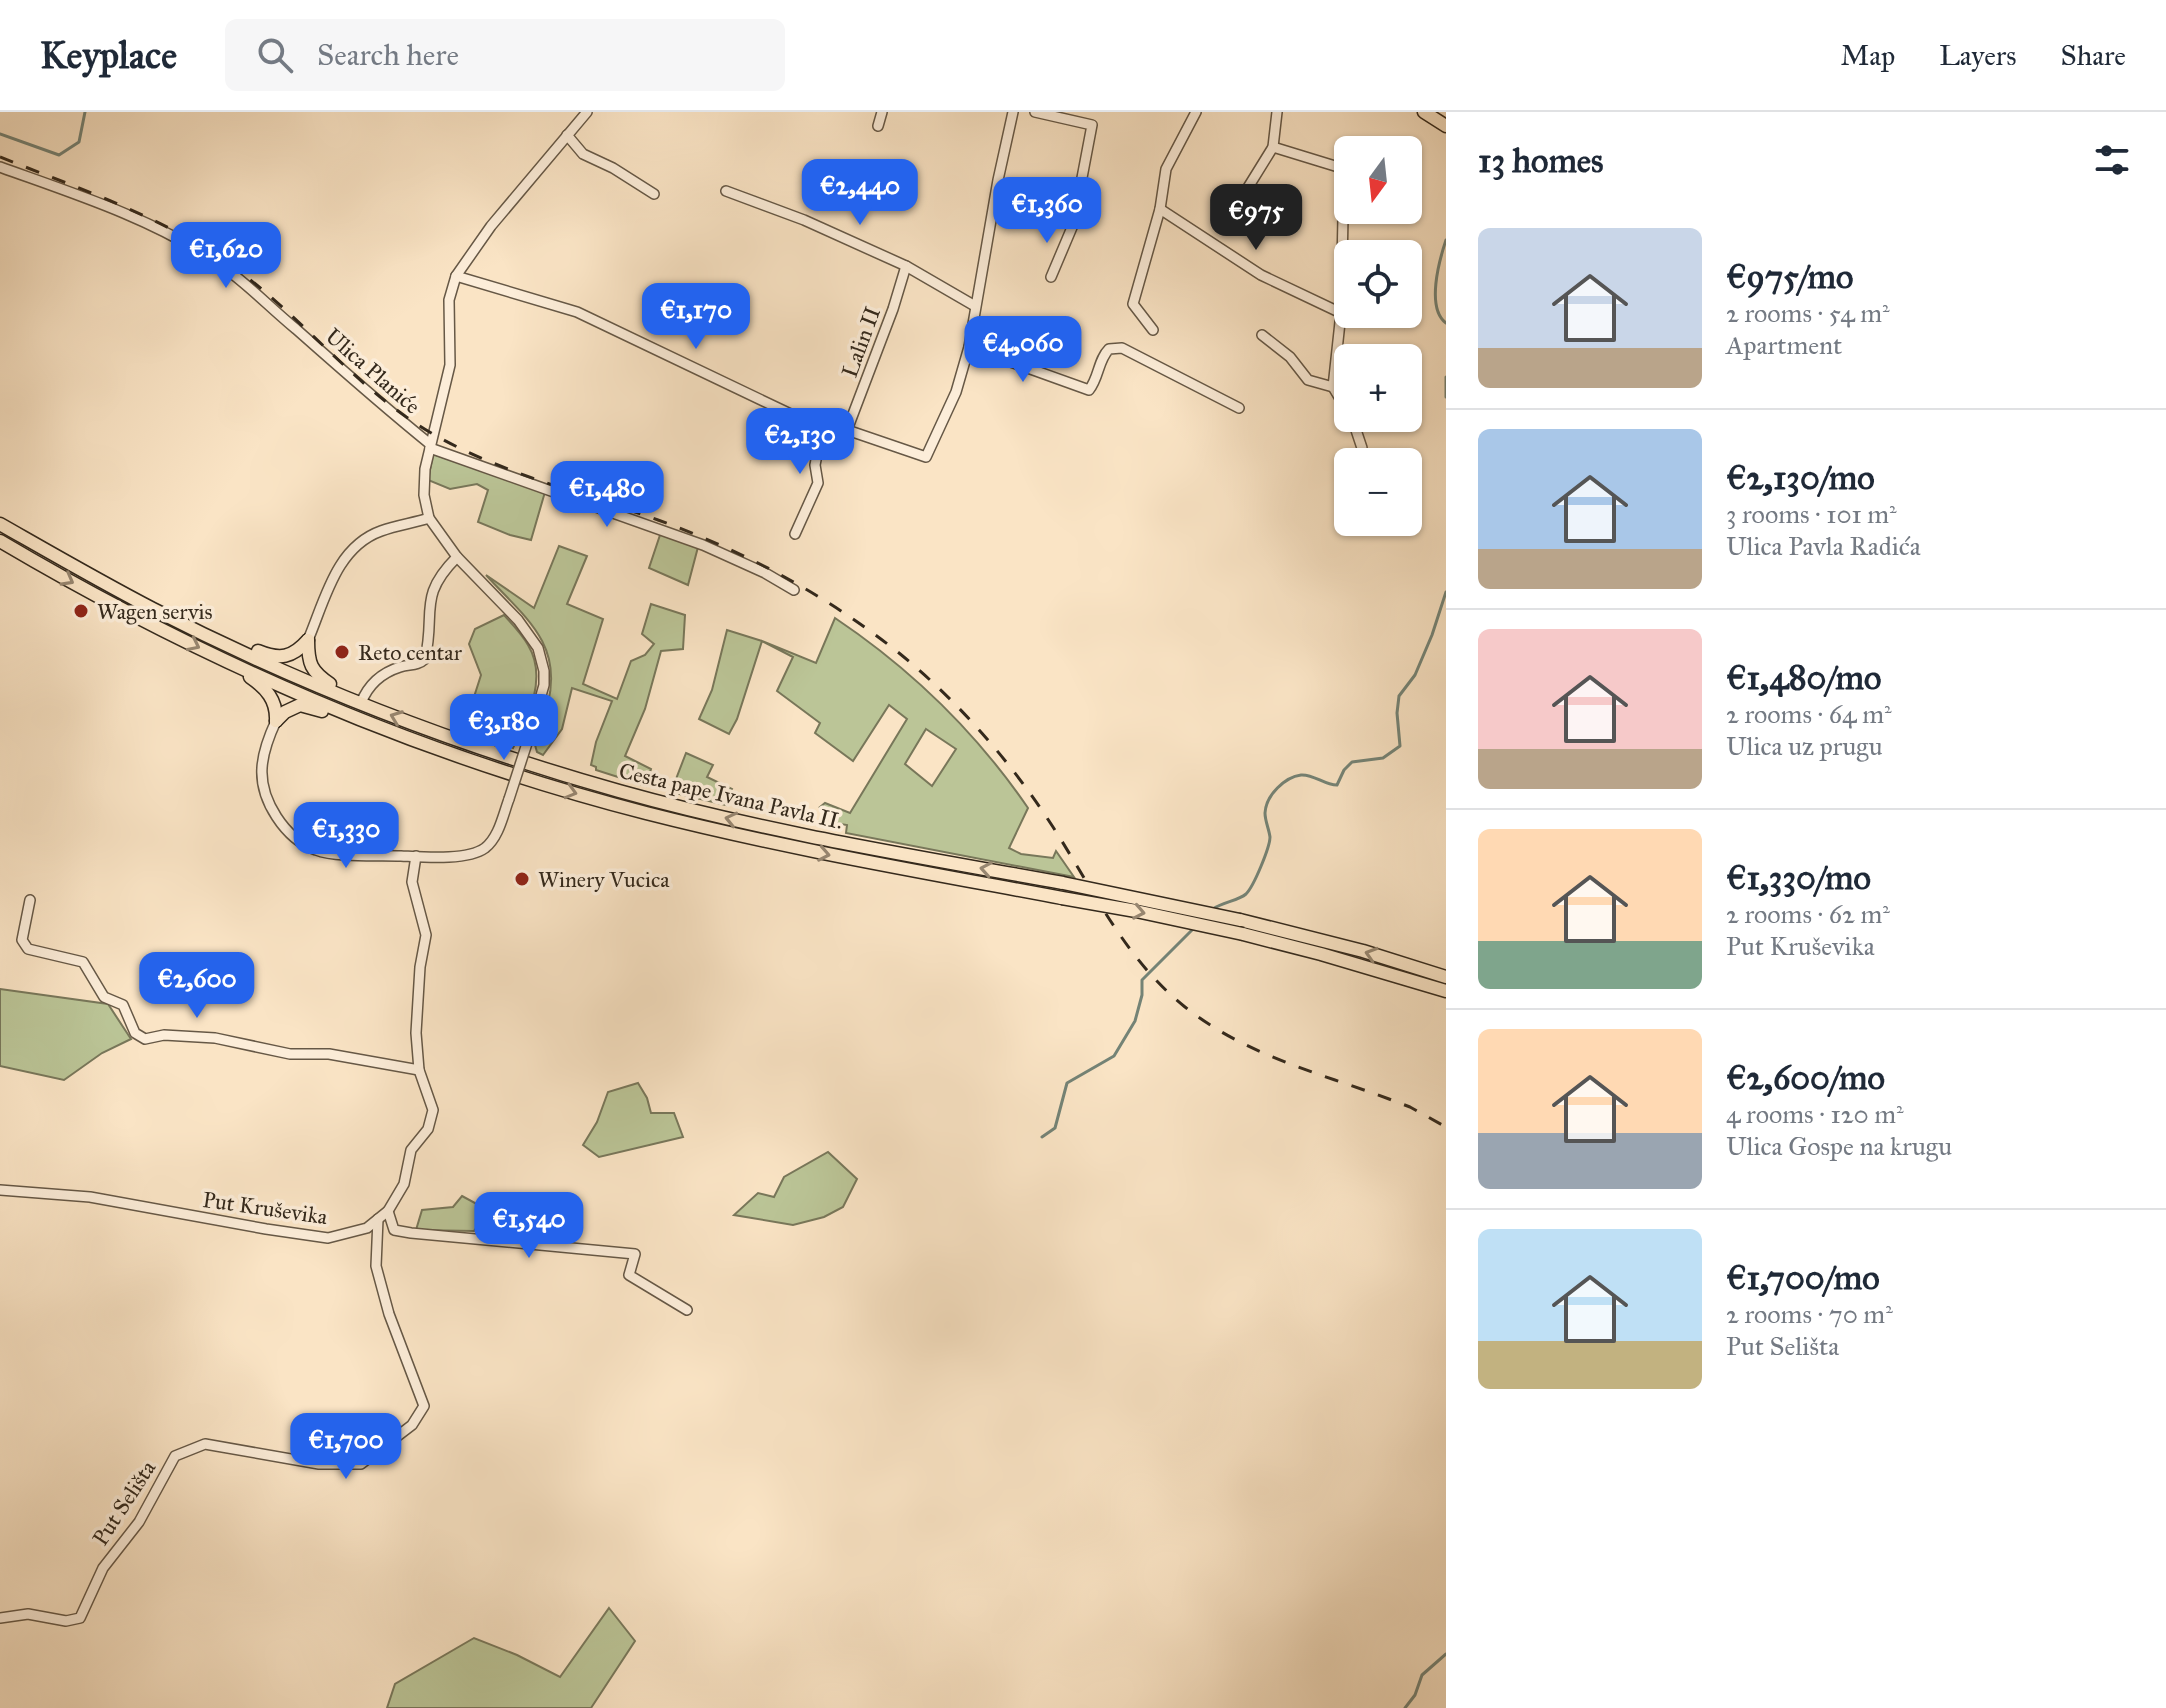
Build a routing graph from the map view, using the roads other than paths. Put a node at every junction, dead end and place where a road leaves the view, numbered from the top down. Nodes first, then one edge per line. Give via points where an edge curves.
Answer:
1 (572, 112) edge
2 (587, 112) edge
3 (882, 112) edge
4 (1013, 112) edge
5 (1035, 112) edge
6 (1196, 112) edge
7 (1277, 112) edge
8 (1424, 112) edge
9 (579, 122) junction
10 (878, 126) dead end
11 (1446, 126) edge
12 (567, 135) junction
13 (1273, 147) junction
14 (0, 167) edge
15 (1334, 167) edge
16 (726, 191) dead end
17 (654, 194) dead end
18 (1239, 202) dead end
19 (1160, 209) junction
20 (906, 266) junction
21 (456, 276) junction
22 (1051, 277) dead end
23 (975, 306) junction
24 (1334, 310) edge
25 (1339, 328) edge
26 (1153, 330) dead end
27 (1262, 335) dead end
28 (969, 347) junction
29 (1333, 387) joint
30 (1239, 408) dead end
31 (823, 424) junction
32 (847, 430) junction
33 (1357, 432) edge
34 (430, 446) junction
35 (1362, 448) dead end
36 (429, 518) junction
37 (0, 524) edge
38 (795, 534) dead end
39 (0, 541) edge
40 (457, 557) junction
41 (794, 590) dead end
42 (308, 640) junction
43 (237, 650) junction
44 (239, 666) junction
45 (341, 695) junction
46 (361, 703) junction
47 (345, 712) junction
48 (276, 721) junction
49 (416, 856) junction
50 (30, 900) dead end
51 (1446, 977) edge
52 (1446, 991) edge
53 (419, 1070) junction
54 (0, 1190) edge
55 (388, 1211) junction
56 (378, 1219) junction
57 (687, 1310) dead end
58 (0, 1618) edge

1 - 9 street
2 - 9 street
3 - 10 street
4 - 23 street
5 - 22 street via 1092,125 1073,225
6 - 19 street via 1166,169
7 - 13 street
8 - 11 main road
9 - 12 street
12 - 17 street via 583,154
12 - 21 street
13 - 15 street
13 - 18 street
14 - 34 street, Ulica Planiće via 130,216 213,259
16 - 20 street
19 - 24 street via 1261,275
19 - 26 street via 1133,304
20 - 23 street
20 - 32 street, Lalin II
21 - 31 street via 577,312 787,413
21 - 34 street via 449,300 450,365
23 - 28 street
25 - 29 street
27 - 29 street via 1308,380
28 - 30 street via 1089,390 1103,354 1122,348
28 - 32 street via 956,392 926,457
31 - 32 street
31 - 38 street via 815,465 818,483
33 - 35 street
34 - 36 street via 424,483
34 - 41 street, Ulica Planiće via 703,545
36 - 40 street
36 - 42 street via 383,530 349,552
37 - 43 main road, Cesta pape Ivana Pavla II.
39 -> 44 main road, Cesta pape Ivana Pavla II.
40 - 46 street via 431,595 425,659 381,676
40 - 49 street, bridge via 538,648 544,685 495,835 485,848 469,855
42 - 43 main road via 283,657
42 - 45 main road via 313,671
43 - 45 main road, Cesta pape Ivana Pavla II.
44 - 47 main road, Cesta pape Ivana Pavla II.
44 - 48 main road via 267,690
45 - 46 main road, Cesta pape Ivana Pavla II.
51 -> 46 main road, Cesta pape Ivana Pavla II., bridge via 1240,920 807,836 661,802 513,759
47 - 48 main road via 300,705
47 -> 52 main road, Cesta pape Ivana Pavla II., bridge via 492,767 643,812 819,853 1243,934
48 - 49 street via 262,770 267,797 282,825 313,849 328,853
49 - 53 street, Put Kruševika via 412,882 426,935 416,1033
50 - 53 street via 22,940 28,949 83,962 104,997 123,1005 135,1033 145,1039 215,1038 290,1054 329,1054
53 - 55 street, Put Kruševika via 433,1110
54 - 56 street, Put Kruševika via 90,1197 328,1238 367,1228
55 - 56 street, Put Kruševika
55 - 57 street via 394,1230 411,1233 635,1254 629,1275
56 - 58 street, Put Selišta via 376,1266 424,1406 412,1425 361,1464 319,1464 205,1444 175,1456 139,1522 103,1568 80,1618

